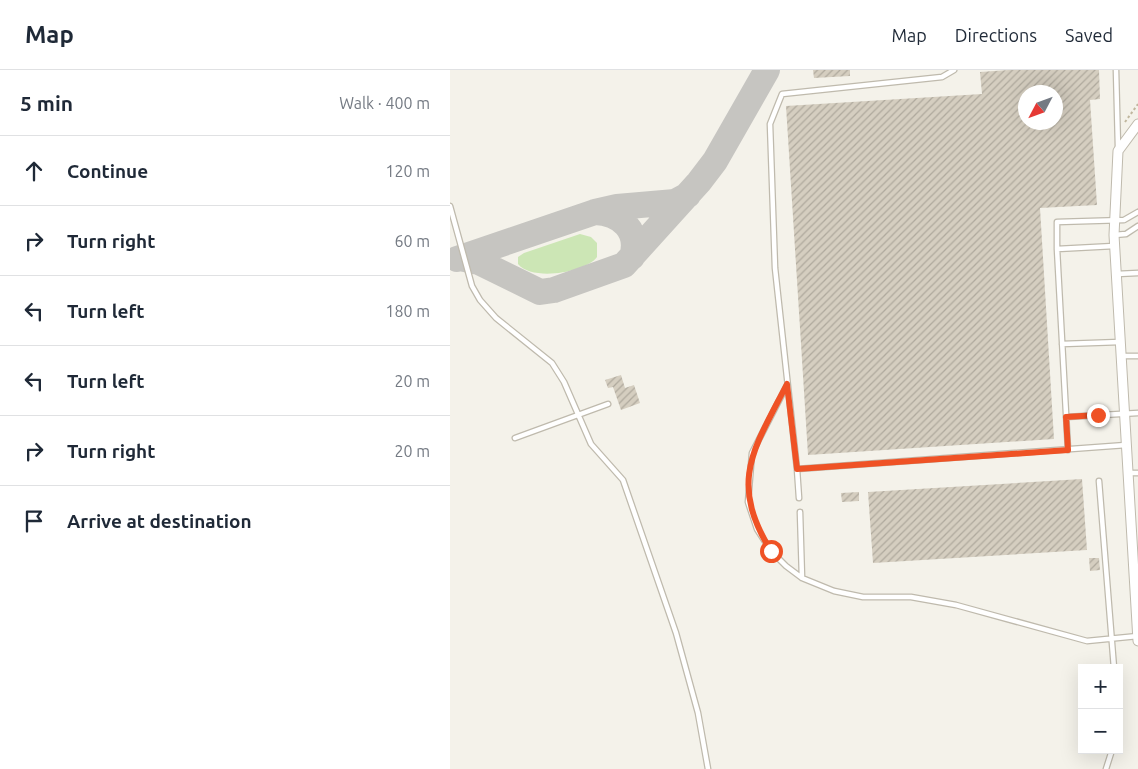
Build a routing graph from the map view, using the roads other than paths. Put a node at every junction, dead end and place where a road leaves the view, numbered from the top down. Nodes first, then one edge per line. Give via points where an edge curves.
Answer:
1 (954, 70) edge
2 (1116, 70) edge
3 (1138, 124) edge
4 (1118, 151) junction
5 (450, 206) edge
6 (1138, 212) edge
7 (1114, 221) junction
8 (1138, 226) edge
9 (1114, 234) junction
10 (1114, 246) junction
11 (1058, 249) junction
12 (1138, 273) edge
13 (1116, 274) junction
14 (1120, 342) junction
15 (1062, 344) junction
16 (1121, 356) junction
17 (1138, 356) edge
18 (787, 384) junction
19 (608, 404) dead end
20 (1138, 413) edge
21 (1124, 414) junction
22 (578, 415) junction
23 (1066, 417) junction
24 (515, 438) dead end
25 (1126, 445) junction
26 (1068, 450) junction
27 (797, 469) junction
28 (1138, 472) edge
29 (1128, 473) junction
30 (1099, 481) dead end
31 (799, 498) dead end
32 (800, 512) dead end
33 (1135, 536) edge
34 (802, 578) junction
35 (1138, 636) edge
36 (1111, 640) junction
37 (1138, 641) edge
38 (1114, 664) edge
39 (1111, 754) edge
40 (708, 769) edge
41 (1106, 769) edge

1 - 18 lane via 942,77 782,94 770,124 775,268
2 - 4 lane
3 - 4 street
4 - 7 street
5 - 22 lane via 472,286 480,300 496,318 552,363
6 - 7 lane via 1124,220
7 - 9 street
7 - 11 lane via 1057,222
8 - 9 lane via 1126,234
9 - 10 street
10 - 11 lane
10 - 13 street
11 - 15 lane
12 - 13 lane
13 - 14 street
14 - 15 lane
14 - 16 street
15 - 23 lane
16 - 17 lane
16 - 21 street
18 - 27 lane
18 - 34 lane via 752,453 748,502 757,529 771,551
19 - 22 lane
20 - 21 lane
21 - 23 lane
21 - 25 street
22 - 24 lane
22 - 40 lane via 590,444 623,480 676,634 698,713
23 - 26 lane
25 - 26 lane
25 - 29 street
26 - 27 lane
27 - 31 lane
28 - 29 lane
29 - 33 street
30 - 36 lane
32 - 34 lane
33 - 35 street
34 - 36 lane via 863,597 911,596 1087,641
35 - 36 lane
35 - 37 street
36 - 38 lane
39 - 41 lane

